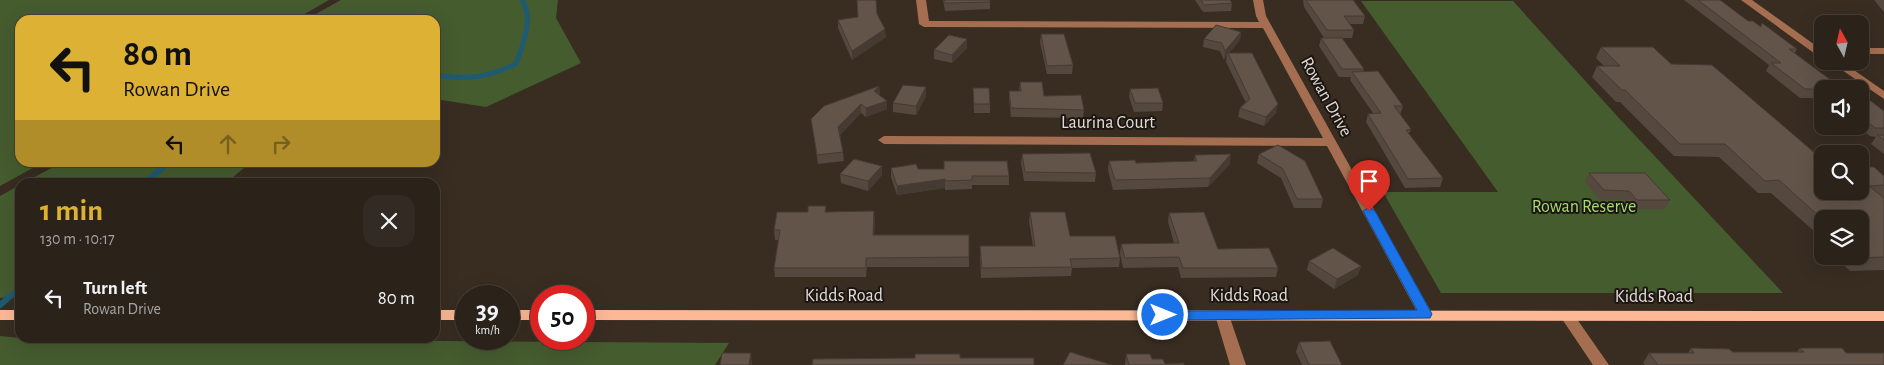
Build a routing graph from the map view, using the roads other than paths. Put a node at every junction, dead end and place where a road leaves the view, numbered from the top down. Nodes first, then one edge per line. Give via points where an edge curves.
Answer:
1 (921, 0) edge
2 (1258, 0) edge
3 (1746, 0) edge
4 (1266, 25) junction
5 (1814, 47) edge
6 (1869, 51) edge
7 (1884, 51) edge
8 (1847, 70) edge
9 (1884, 96) edge
10 (884, 140) dead end
11 (1332, 142) junction
12 (1426, 314) junction
13 (0, 315) edge
14 (15, 315) edge
15 (440, 315) edge
16 (455, 315) edge
17 (595, 315) edge
18 (1222, 315) junction
19 (1568, 316) junction
20 (1884, 316) edge
21 (1238, 365) edge
22 (1601, 365) edge

1 - 4 street via 924,24
2 - 4 street, Rowan Drive
3 - 5 street
4 - 11 street, Rowan Drive
6 - 7 street
8 - 9 street
10 - 11 street, Laurina Court
11 - 12 street, Rowan Drive
12 - 18 main road, Kidds Road
12 - 19 main road, Kidds Road
13 - 14 main road
15 - 16 main road
17 - 18 main road, Kidds Road
18 - 21 street
19 - 20 main road, Kidds Road
19 - 22 street

